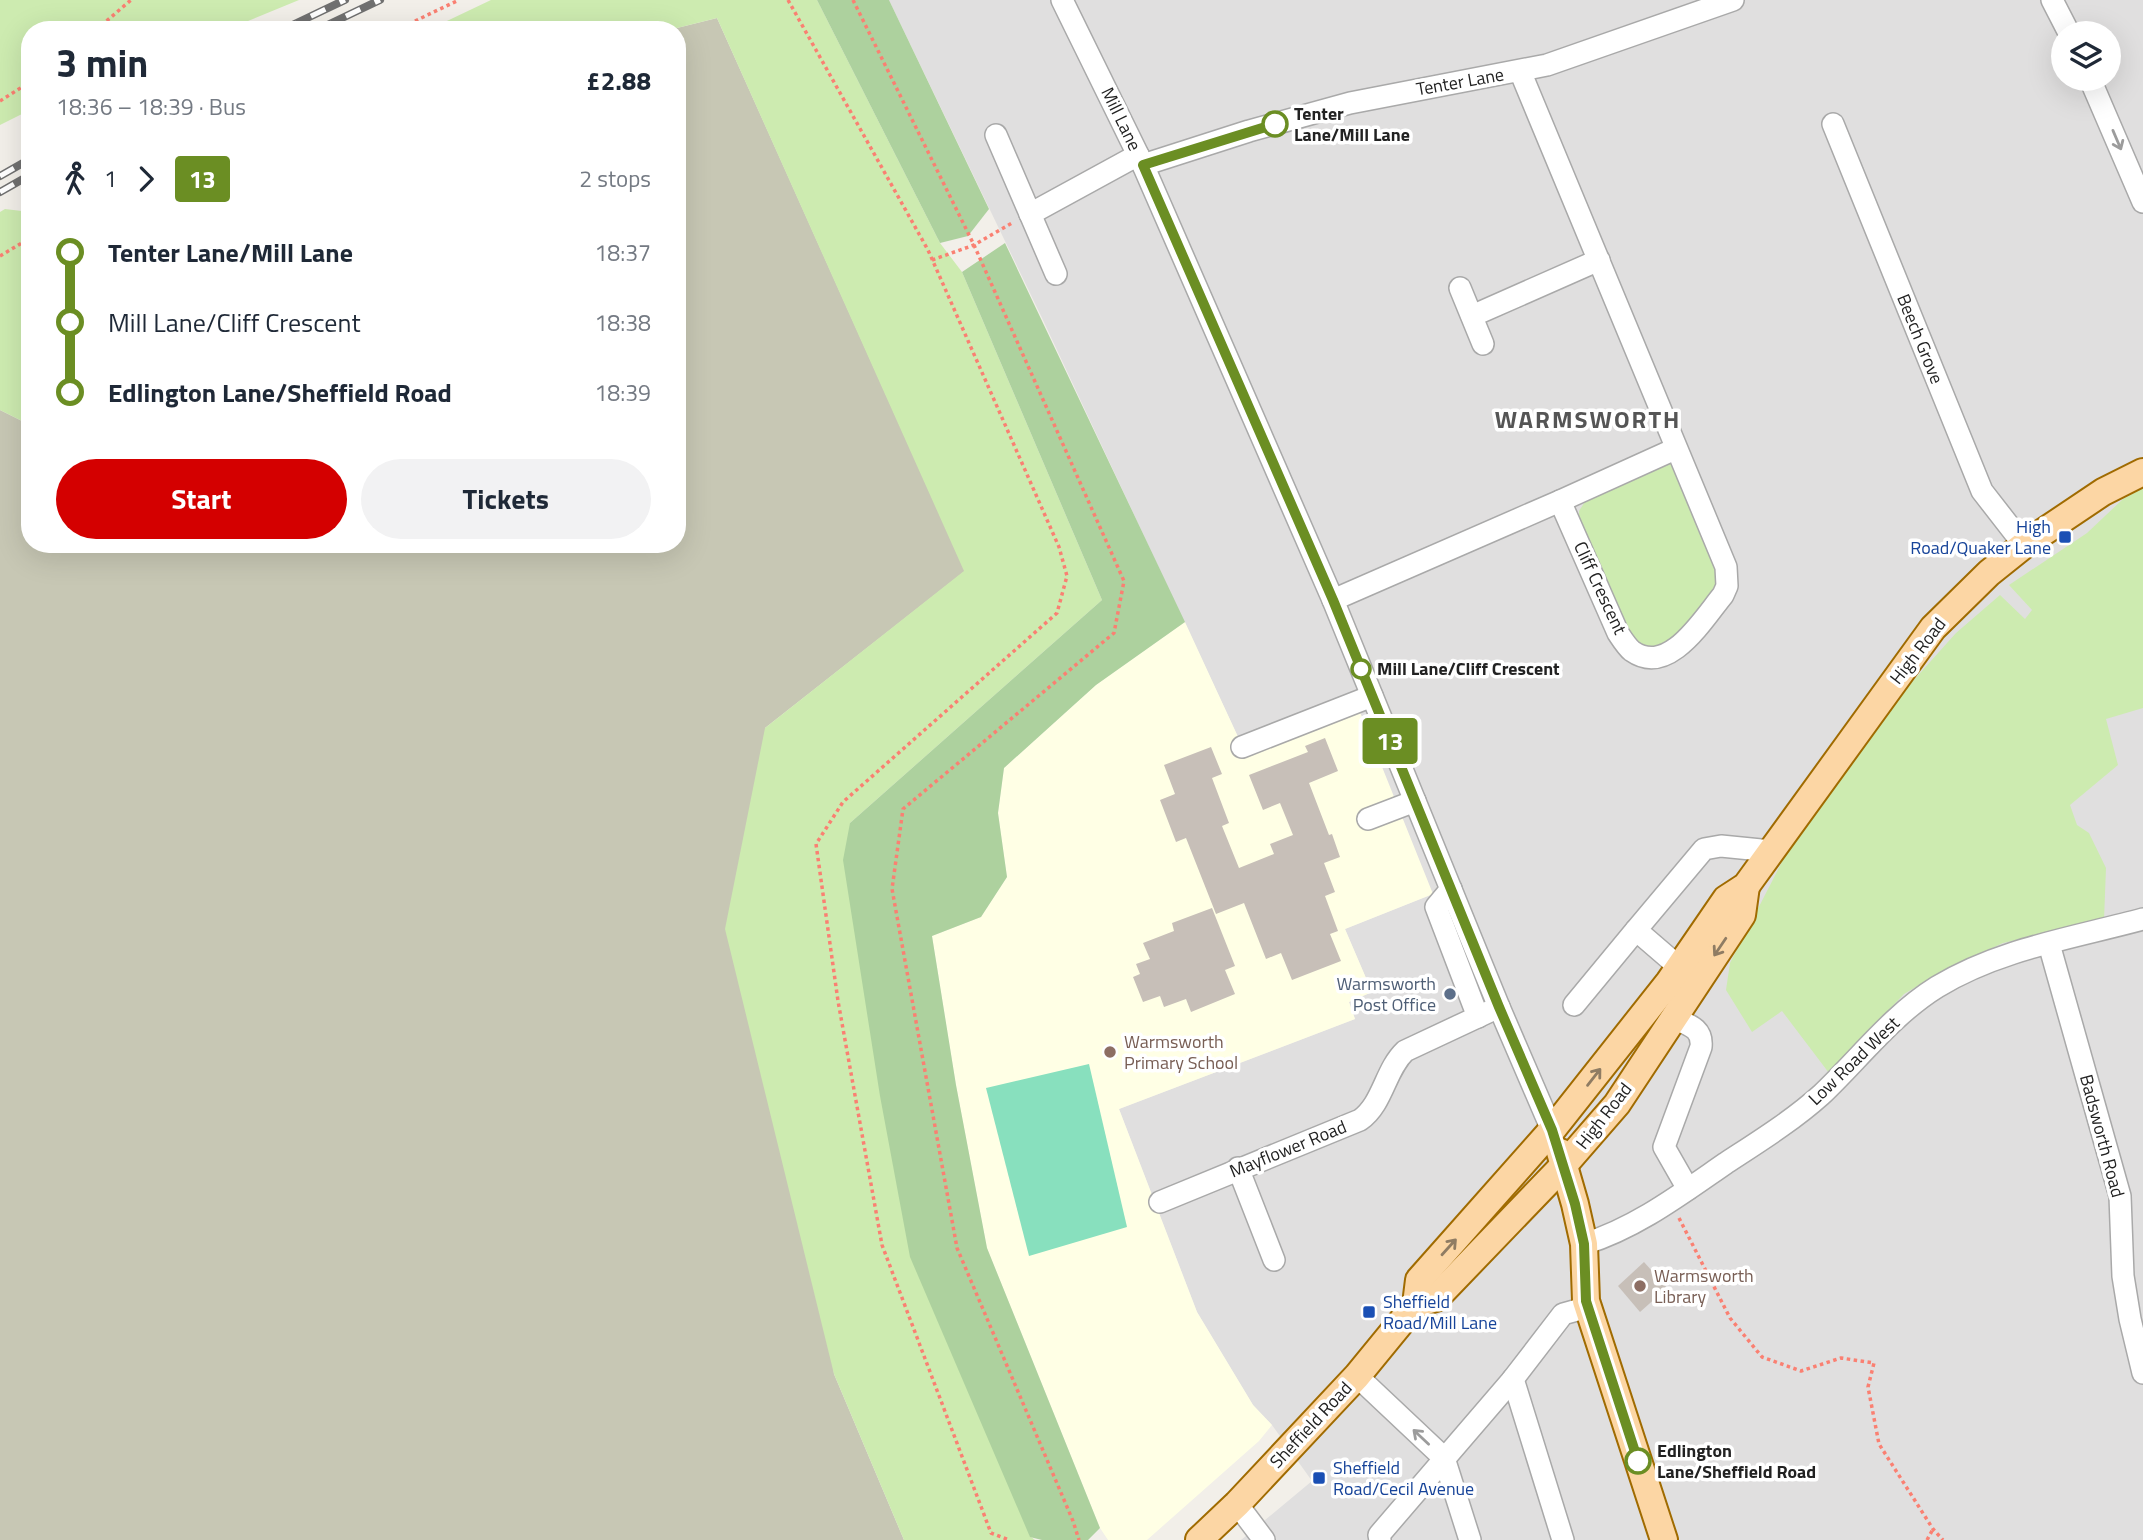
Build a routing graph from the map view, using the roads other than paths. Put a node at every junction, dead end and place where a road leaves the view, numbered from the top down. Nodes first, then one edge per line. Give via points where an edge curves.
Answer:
1 (1062, 0) edge
2 (1733, 0) edge
3 (2052, 0) edge
4 (2062, 21) edge
5 (1520, 71) junction
6 (2096, 91) edge
7 (1833, 124) dead end
8 (996, 135) dead end
9 (1141, 160) junction
10 (2143, 202) edge
11 (1030, 214) junction
12 (1598, 260) junction
13 (1056, 274) dead end
14 (1460, 288) dead end
15 (1472, 316) junction
16 (1483, 344) dead end
17 (1675, 449) junction
18 (2143, 472) edge
19 (1560, 501) junction
20 (2024, 545) junction
21 (1333, 600) junction
22 (1372, 696) junction
23 (1242, 747) dead end
24 (1415, 801) junction
25 (1368, 819) dead end
26 (1771, 851) junction
27 (1746, 886) junction
28 (1451, 889) junction
29 (2143, 919) edge
30 (1636, 930) junction
31 (2049, 944) junction
32 (1679, 967) junction
33 (1574, 1006) dead end
34 (1499, 1007) junction
35 (1478, 1017) junction
36 (1674, 1018) junction
37 (1552, 1130) junction
38 (1564, 1166) junction
39 (1238, 1168) junction
40 (1679, 1195) junction
41 (1160, 1202) dead end
42 (1584, 1244) junction
43 (1274, 1260) dead end
44 (2133, 1275) edge
45 (1416, 1304) junction
46 (1588, 1307) junction
47 (2143, 1373) edge
48 (1357, 1376) junction
49 (1513, 1379) junction
50 (1444, 1458) junction
51 (1237, 1504) junction
52 (1377, 1538) edge
53 (1199, 1540) edge
54 (1264, 1540) edge
55 (1470, 1540) edge
56 (1563, 1540) edge
57 (1664, 1540) edge

1 - 9 street, Mill Lane
2 - 5 street, Tenter Lane
3 - 4 street
5 - 9 street, Tenter Lane via 1350,103
5 - 12 street, Cliff Crescent
6 -> 10 street
7 - 20 street, Beech Grove via 1982,491
8 - 11 street
9 - 11 street, Tenter Lane
9 - 21 street, Mill Lane
11 - 13 street
12 - 15 street
12 - 17 street, Cliff Crescent
14 - 15 street
15 - 16 street
17 - 19 street
17 - 19 street, Cliff Crescent via 1728,575 1723,595 1678,648 1665,656 1632,651 1618,633
18 - 20 main road, High Road via 2103,492
19 - 21 street
20 - 26 main road, High Road via 1933,628
21 - 22 street, Mill Lane
22 - 23 street
22 - 24 street, Mill Lane
24 - 25 street
24 - 28 street, Mill Lane
26 - 27 main road, High Road
26 - 30 street via 1721,846 1704,849
27 - 32 main road, High Road via 1726,899
27 -> 36 main road, High Road via 1742,915
28 - 34 street, Mill Lane
28 - 35 street via 1436,906
29 - 31 street, Low Road West
30 - 32 street
30 - 33 street
31 - 40 street, Low Road West via 2006,954 1935,988 1892,1022 1819,1097
31 - 44 street, Badsworth Road via 2120,1196
37 -> 32 main road, High Road
34 - 35 street, Mayflower Road
34 - 37 street, Mill Lane
35 - 39 street, Mayflower Road via 1405,1051 1396,1059 1369,1113 1360,1120
36 - 38 main road, High Road via 1617,1104
36 - 40 street via 1699,1030 1702,1037 1664,1147
37 - 38 main road
45 -> 37 main road, Sheffield Road via 1419,1280
38 - 42 main road
38 - 45 main road, Sheffield Road via 1436,1298
39 - 41 street, Mayflower Road
39 - 43 street
40 - 42 street, Low Road West via 1612,1235
42 - 46 main road
44 - 47 street, Badsworth Road via 2130,1319
45 - 48 main road, Sheffield Road
46 - 49 street via 1563,1314
46 - 57 main road
50 -> 48 street
48 - 51 main road, Sheffield Road
49 - 50 street
49 - 56 street
50 - 52 street
50 - 55 street
51 - 53 main road, Sheffield Road
51 - 54 street

